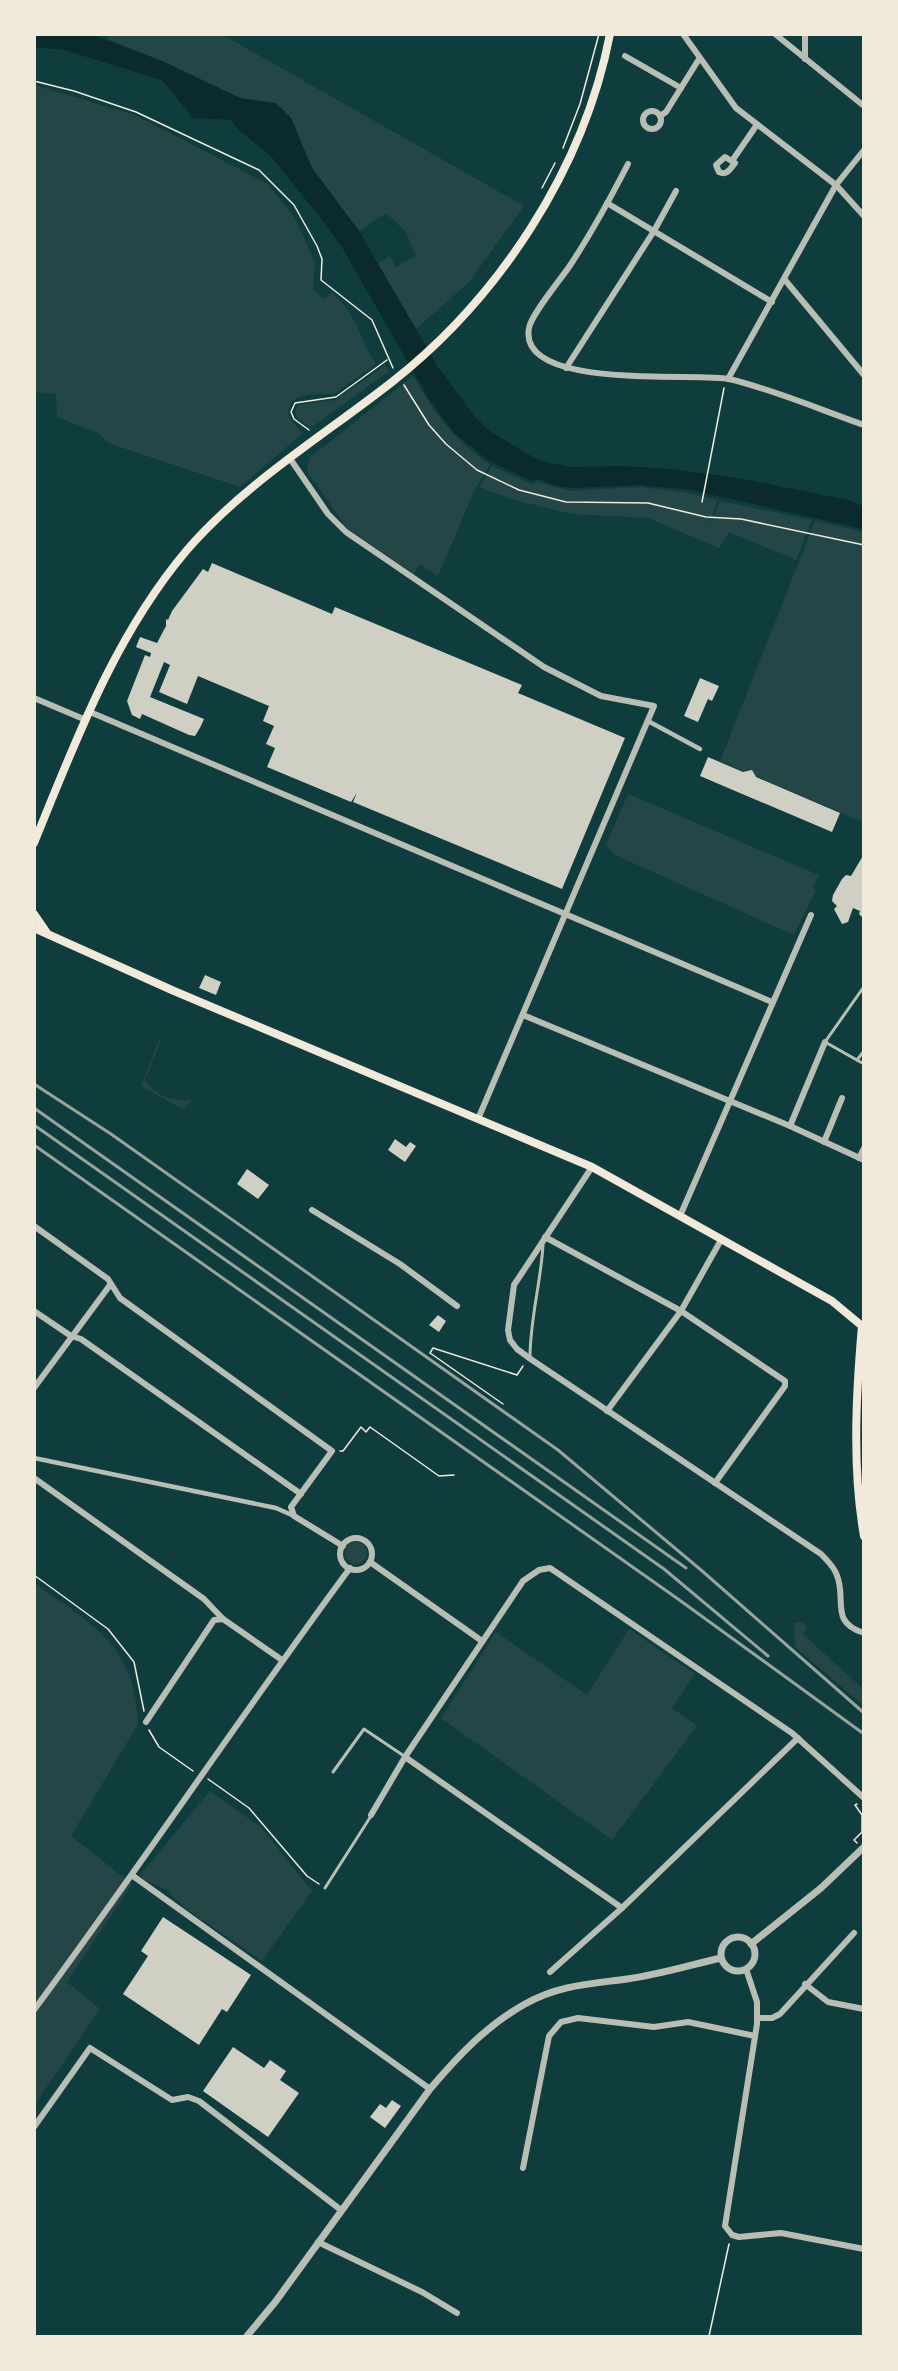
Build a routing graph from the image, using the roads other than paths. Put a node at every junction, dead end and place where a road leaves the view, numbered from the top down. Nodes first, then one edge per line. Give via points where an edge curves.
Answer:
1 (683, 34) edge
2 (775, 34) edge
3 (805, 34) edge
4 (610, 37) edge
5 (625, 56) dead end
6 (699, 59) junction
7 (805, 59) junction
8 (681, 88) junction
9 (864, 106) edge
10 (660, 116) dead end
11 (756, 126) junction
12 (864, 150) edge
13 (732, 161) dead end
14 (628, 164) dead end
15 (836, 185) junction
16 (676, 191) dead end
17 (608, 203) junction
18 (864, 216) edge
19 (654, 231) junction
20 (785, 280) junction
21 (772, 302) junction
22 (566, 368) junction
23 (864, 375) edge
24 (728, 379) junction
25 (864, 425) edge
26 (291, 460) junction
27 (34, 698) edge
28 (88, 716) junction
29 (648, 721) junction
30 (700, 749) dead end
31 (34, 843) edge
32 (34, 914) edge
33 (566, 915) junction
34 (811, 915) dead end
35 (34, 928) edge
36 (47, 934) junction
37 (863, 988) edge
38 (772, 1002) junction
39 (523, 1015) junction
40 (825, 1042) junction
41 (864, 1051) edge
42 (857, 1060) junction
43 (864, 1064) edge
44 (842, 1098) dead end
45 (729, 1101) junction
46 (478, 1119) junction
47 (790, 1126) junction
48 (824, 1142) junction
49 (864, 1148) edge
50 (861, 1159) edge
51 (592, 1167) junction
52 (312, 1210) dead end
53 (680, 1216) junction
54 (34, 1226) edge
55 (545, 1239) junction
56 (721, 1240) junction
57 (110, 1285) junction
58 (458, 1306) dead end
59 (34, 1311) edge
60 (681, 1311) junction
61 (863, 1326) edge
62 (70, 1336) junction
63 (530, 1359) junction
64 (34, 1388) edge
65 (607, 1411) junction
66 (34, 1458) edge
67 (858, 1462) junction
68 (34, 1478) edge
69 (715, 1483) junction
70 (301, 1494) junction
71 (864, 1498) edge
72 (294, 1516) junction
73 (864, 1536) edge
74 (343, 1546) junction
75 (370, 1562) junction
76 (350, 1568) junction
77 (223, 1619) junction
78 (864, 1633) edge
79 (482, 1641) junction
80 (282, 1660) junction
81 (146, 1722) road end
82 (798, 1738) junction
83 (405, 1757) junction
84 (333, 1773) dead end
85 (864, 1798) edge
86 (371, 1815) joint
87 (864, 1847) edge
88 (133, 1876) junction
89 (325, 1888) road end
90 (622, 1908) junction
91 (854, 1934) dead end
92 (751, 1944) junction
93 (721, 1958) junction
94 (746, 1970) junction
95 (550, 1972) dead end
96 (805, 1984) junction
97 (864, 2009) edge
98 (34, 2010) edge
99 (757, 2018) junction
100 (755, 2036) junction
101 (430, 2089) junction
102 (34, 2127) edge
103 (523, 2168) dead end
104 (341, 2210) junction
105 (318, 2242) junction
106 (864, 2249) edge
107 (458, 2313) dead end
108 (247, 2337) edge

1 - 6 street
2 - 7 street
3 - 7 street
4 - 26 main road via 584,122 539,213 496,277 445,334 389,385
5 - 8 street
6 - 8 street
6 - 11 street via 736,108
7 - 9 street
8 - 10 street
11 - 13 street
11 - 15 street
12 - 15 street
14 - 17 street
15 - 18 street
15 - 20 street
16 - 19 street
17 - 19 street
17 - 22 street via 528,329 530,341 540,356
19 - 21 street
19 - 22 street
20 - 21 street
20 - 23 street
21 - 24 street
22 - 24 street
24 - 25 street
26 - 28 main road via 235,503 188,550 122,642
26 - 29 street via 328,514 346,532 526,656 601,696 654,706
27 - 28 street
28 - 31 main road
28 - 33 street
29 - 30 street
29 - 33 street
32 - 36 main road
33 - 38 street
33 - 39 street
34 - 38 street
35 - 36 main road
36 - 46 main road
37 - 40 lane
38 - 45 street
39 - 45 street
39 - 46 street
40 - 42 lane
40 - 47 street
41 - 42 lane
42 - 43 lane
44 - 48 street
45 - 47 street
45 - 53 street
46 - 51 main road
47 - 48 street
48 - 50 street
49 - 50 street
51 - 53 main road
51 - 55 street
52 - 58 street via 400,1264
53 - 56 main road
54 - 57 street via 108,1279
55 - 60 street
55 - 63 lane via 530,1333
55 - 63 street via 514,1284 507,1321 510,1340
56 - 60 street
56 - 61 main road via 832,1301
57 - 62 street
57 - 70 street via 120,1298 332,1451
59 - 62 street
60 - 65 street
60 - 69 street via 786,1383
61 - 67 main road
62 - 64 street
62 - 70 street via 81,1339
63 - 65 street
65 - 69 street
66 - 72 street via 265,1505
67 - 71 main road
67 - 73 main road
68 - 77 street via 204,1599
69 - 78 street via 826,1559 837,1574 843,1621
70 - 72 street via 291,1508
72 - 74 street
74 - 75 street via 353,1538 366,1541 371,1549
74 - 76 street via 341,1558
75 - 76 street via 359,1569
75 - 79 street
76 - 80 street
77 - 80 street
77 - 81 street via 214,1620
79 - 82 street via 523,1581 550,1568
79 - 83 street
80 - 88 street
82 - 85 street
82 - 90 street
83 - 84 lane via 364,1729
83 - 86 street
83 - 90 street
86 - 89 lane
87 - 92 street via 821,1888
88 - 98 street
88 - 101 street
90 - 95 street
91 - 96 street
92 - 93 street via 743,1938 728,1940
92 - 94 street via 754,1958
93 - 94 street via 730,1970
93 - 101 street via 627,1979 578,1984 526,2004 480,2036
94 - 99 street via 758,2002
96 - 97 street via 828,2002
96 - 99 street via 780,2014
99 - 100 street
100 - 103 street via 688,2022 654,2027 578,2018 561,2022 549,2036
100 - 106 street via 725,2226 732,2235 781,2233
101 - 104 street
102 - 104 street via 90,2048 172,2100 188,2097 199,2101
104 - 105 street
105 - 107 street
105 - 108 street

